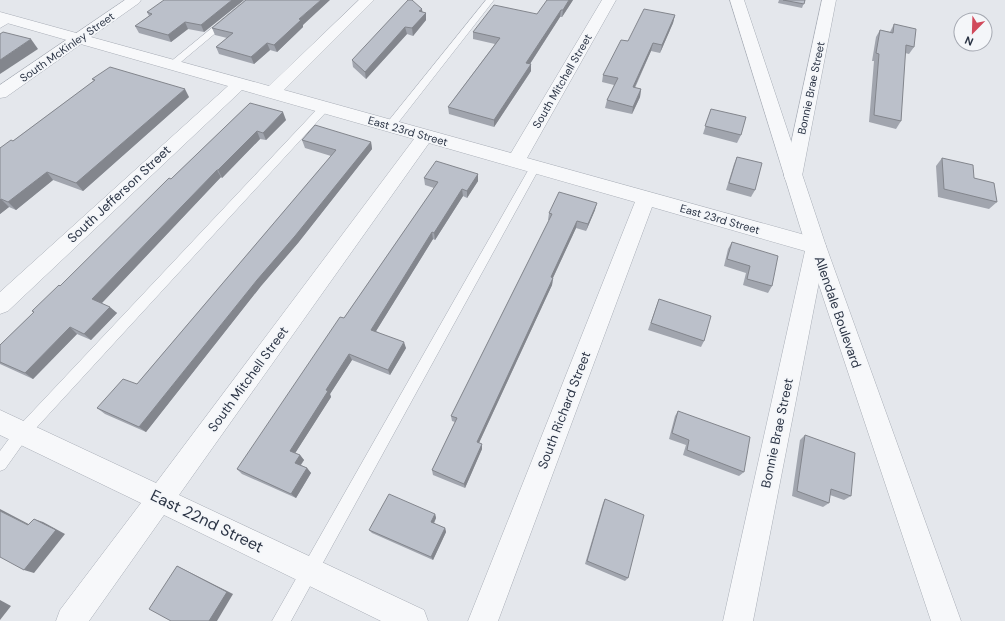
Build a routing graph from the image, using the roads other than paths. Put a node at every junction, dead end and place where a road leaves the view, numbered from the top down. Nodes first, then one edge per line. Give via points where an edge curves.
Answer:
1 (134, 0) edge
2 (251, 0) edge
3 (367, 0) edge
4 (490, 0) edge
5 (609, 0) edge
6 (737, 0) edge
7 (830, 0) edge
8 (3, 20) edge
9 (78, 38) junction
10 (172, 65) junction
11 (239, 84) junction
12 (0, 93) edge
13 (272, 93) junction
14 (324, 108) junction
15 (390, 126) junction
16 (426, 136) junction
17 (515, 162) junction
18 (535, 167) junction
19 (793, 176) junction
20 (646, 198) junction
21 (816, 246) junction
22 (0, 305) edge
23 (11, 428) edge
24 (0, 464) edge
25 (161, 499) junction
26 (309, 571) junction
27 (71, 621) edge
28 (281, 621) edge
29 (413, 621) edge
30 (482, 621) edge
31 (738, 621) edge
32 (946, 621) edge

1 - 9 street, South McKinley Street
2 - 10 lane
3 - 13 street
4 - 15 lane
5 - 17 street, South Mitchell Street
6 - 19 street, Allendale Boulevard
7 - 19 street, Bonnie Brae Street
8 - 9 street, East 23rd Street
9 - 10 street, East 23rd Street
9 - 12 street, South McKinley Street
10 - 11 street, East 23rd Street
11 - 13 street, East 23rd Street
11 - 22 street, South Jefferson Street
13 - 14 street, East 23rd Street
14 - 15 street, East 23rd Street
14 - 23 lane
15 - 16 street, East 23rd Street
16 - 17 street, East 23rd Street
16 - 25 street, South Mitchell Street
17 - 18 street, East 23rd Street
18 - 20 street, East 23rd Street
18 - 26 lane
19 - 21 street, Allendale Boulevard
20 - 21 street, East 23rd Street
20 - 30 street, South Richard Street
21 - 31 street, Bonnie Brae Street
21 - 32 street, Allendale Boulevard
23 - 24 lane
23 - 25 street, East 22nd Street
25 - 26 street, East 22nd Street
25 - 27 street, South Mitchell Street
26 - 28 lane
26 - 29 street, East 22nd Street

